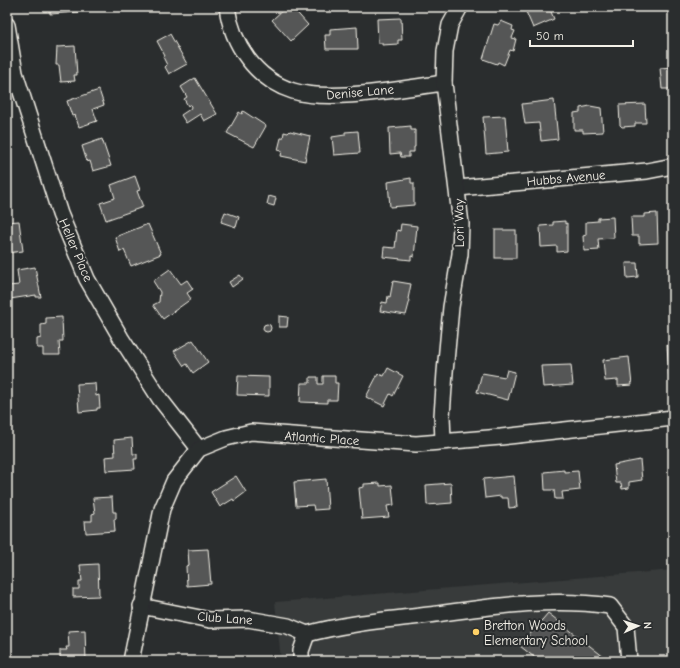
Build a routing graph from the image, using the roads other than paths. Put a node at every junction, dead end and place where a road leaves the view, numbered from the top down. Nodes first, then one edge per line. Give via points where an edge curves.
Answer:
1 (226, 7) edge
2 (460, 7) edge
3 (7, 25) edge
4 (444, 83) junction
5 (673, 166) edge
6 (458, 188) junction
7 (673, 418) edge
8 (443, 441) junction
9 (199, 449) junction
10 (141, 606) junction
11 (307, 634) junction
12 (131, 661) edge
13 (301, 661) edge
14 (629, 661) edge

1 - 4 street, Denise Lane via 229,26 243,54 264,77 292,91 324,96
2 - 4 street, Lori Way via 450,25 445,51
3 - 9 street, Heller Place via 15,74 60,214 87,279 120,338 160,399
4 - 6 street, Lori Way
5 - 6 street, Hubbs Avenue via 647,171
6 - 8 street, Lori Way via 460,254 444,372
7 - 8 street, Atlantic Place
8 - 9 street, Atlantic Place via 416,444 384,443 251,432 226,438
9 - 10 street, Atlantic Place via 174,481 162,510
10 - 11 street, Club Lane via 210,620 248,618 288,626
10 - 12 street, Atlantic Place
11 - 13 street via 301,651
11 - 14 street via 335,627 491,607 582,602 610,606 626,627

